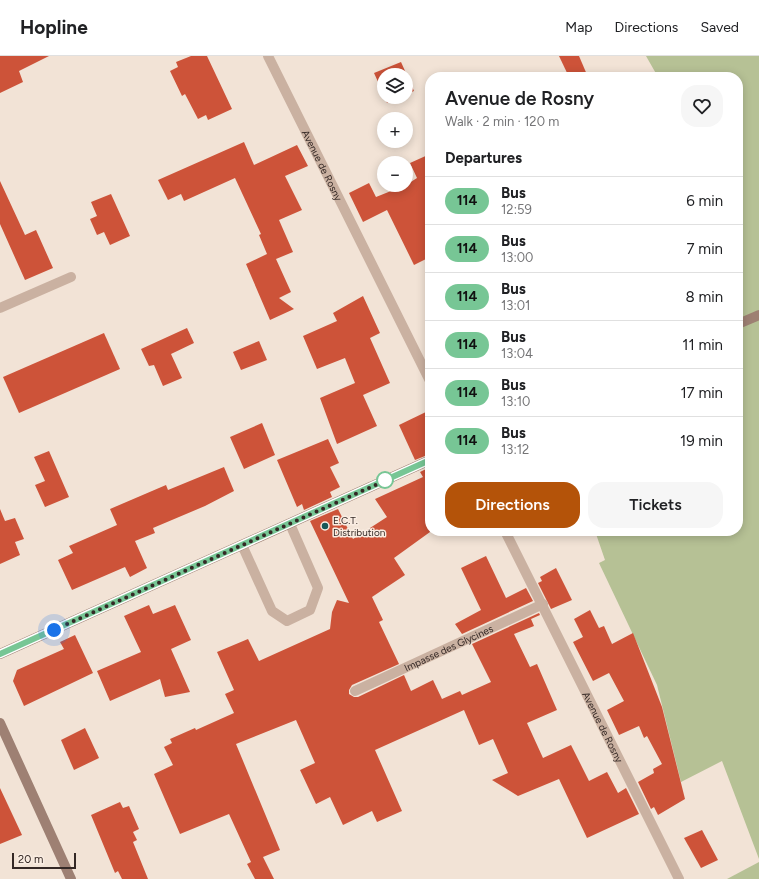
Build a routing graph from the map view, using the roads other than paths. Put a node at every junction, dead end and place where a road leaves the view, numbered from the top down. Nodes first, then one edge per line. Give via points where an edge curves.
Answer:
1 (268, 56) edge
2 (71, 277) dead end
3 (0, 308) edge
4 (759, 315) edge
5 (743, 322) edge
6 (425, 371) edge
7 (425, 462) edge
8 (290, 524) junction
9 (508, 536) edge
10 (242, 545) junction
11 (543, 604) junction
12 (0, 654) edge
13 (355, 691) dead end
14 (0, 723) edge
15 (71, 879) edge
16 (679, 879) edge

1 - 6 street, Avenue de Rosny
2 - 3 street
4 - 5 street
7 - 8 street
8 - 10 street
8 - 10 street via 318,588 310,610 287,621 272,611
9 - 11 street, Avenue de Rosny
10 - 12 street
11 - 13 street, Impasse des Glycines
11 - 16 street, Avenue de Rosny
14 - 15 street

